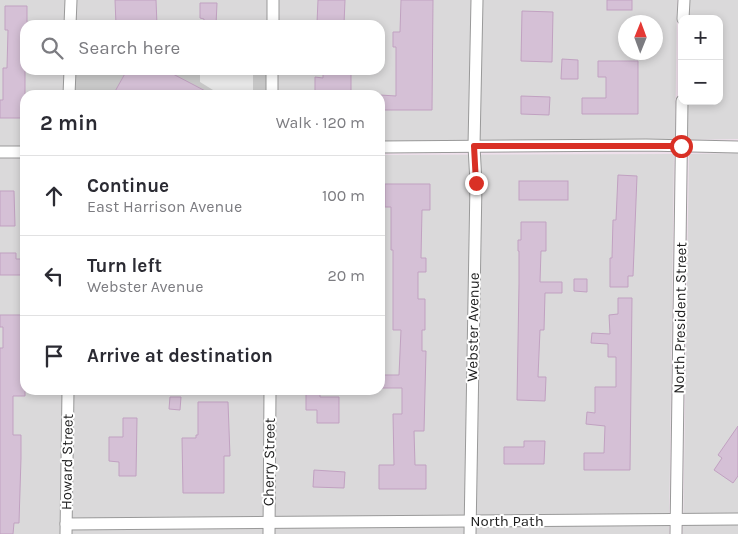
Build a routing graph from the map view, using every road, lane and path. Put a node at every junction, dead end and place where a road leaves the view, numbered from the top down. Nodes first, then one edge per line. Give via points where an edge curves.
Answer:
1 (71, 0) edge
2 (273, 0) edge
3 (477, 0) edge
4 (684, 0) edge
5 (683, 15) edge
6 (70, 20) edge
7 (273, 20) edge
8 (70, 75) edge
9 (272, 75) edge
10 (69, 90) edge
11 (272, 90) edge
12 (682, 105) edge
13 (474, 146) junction
14 (681, 146) junction
15 (385, 147) edge
16 (738, 147) edge
17 (0, 152) edge
18 (20, 152) edge
19 (68, 395) edge
20 (270, 395) edge
21 (738, 518) edge
22 (676, 519) junction
23 (470, 521) junction
24 (269, 528) edge
25 (66, 529) edge
26 (470, 534) edge
27 (676, 534) edge

1 - 6 street
2 - 7 street
3 - 13 street, Webster Avenue
4 - 5 street
8 - 10 street
9 - 11 street
12 - 14 street, North President Street
13 - 14 street
13 - 15 street
13 - 23 street, Webster Avenue
14 - 16 street
14 - 22 street, North President Street
17 - 18 street
19 - 25 street, Howard Street
20 - 24 street, Cherry Street
21 - 22 street, North Path
22 - 23 street, North Path
22 - 27 street, North President Street
23 - 24 street, North Path
23 - 26 street, Webster Avenue
24 - 25 street, North Path

